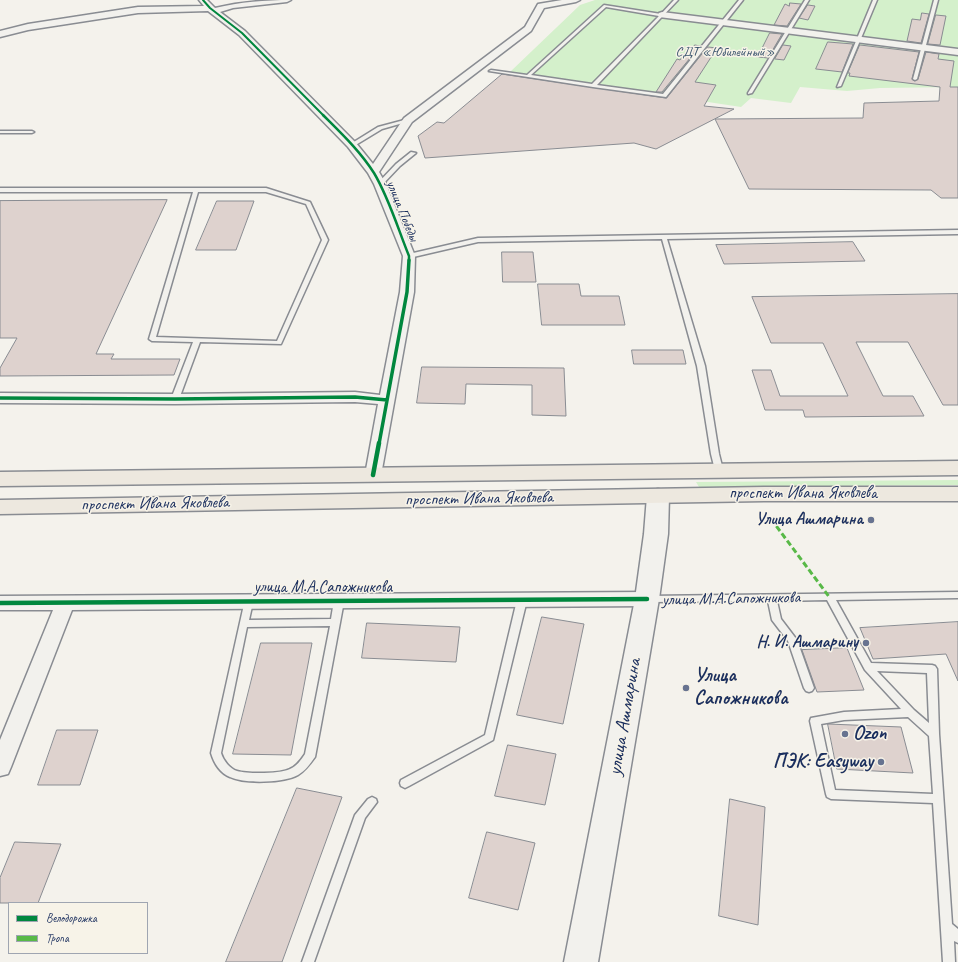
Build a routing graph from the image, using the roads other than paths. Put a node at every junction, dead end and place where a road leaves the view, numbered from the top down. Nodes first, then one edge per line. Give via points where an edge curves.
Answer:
1 (203, 0) edge
2 (287, 0) edge
3 (576, 0) edge
4 (676, 0) edge
5 (741, 0) edge
6 (807, 0) edge
7 (875, 0) edge
8 (936, 0) edge
9 (540, 3) edge
10 (212, 10) junction
11 (662, 15) junction
12 (724, 22) junction
13 (789, 31) junction
14 (0, 34) edge
15 (858, 39) junction
16 (923, 48) junction
17 (958, 52) edge
18 (492, 71) dead end
19 (528, 76) junction
20 (915, 79) dead end
21 (593, 86) junction
22 (839, 86) dead end
23 (750, 94) dead end
24 (408, 120) junction
25 (0, 132) edge
26 (32, 132) dead end
27 (352, 145) junction
28 (413, 152) dead end
29 (374, 172) junction
30 (380, 184) junction
31 (0, 190) edge
32 (196, 190) junction
33 (958, 232) edge
34 (664, 237) junction
35 (409, 256) junction
36 (197, 340) junction
37 (0, 398) edge
38 (175, 399) junction
39 (387, 400) junction
40 (958, 468) edge
41 (719, 470) junction
42 (656, 471) junction
43 (373, 475) junction
44 (0, 479) edge
45 (958, 494) edge
46 (658, 496) junction
47 (0, 507) edge
48 (958, 596) edge
49 (772, 598) junction
50 (830, 598) junction
51 (647, 599) junction
52 (522, 600) junction
53 (339, 601) junction
54 (248, 602) junction
55 (0, 603) edge
56 (65, 603) junction
57 (335, 622) junction
58 (244, 624) junction
59 (868, 667) junction
60 (809, 688) dead end
61 (910, 713) junction
62 (934, 734) junction
63 (0, 767) edge
64 (405, 783) dead end
65 (939, 799) junction
66 (372, 802) dead end
67 (948, 928) junction
68 (958, 937) edge
69 (308, 962) edge
70 (581, 962) edge
71 (949, 962) edge

1 - 10 street, улица Победы
2 - 10 street
3 - 9 street
4 - 11 lane
5 - 12 lane
6 - 13 lane
7 - 15 lane
8 - 16 lane
9 - 24 street via 528,29
10 - 14 street via 138,10 28,27
10 - 27 street, улица Победы via 242,32
11 - 12 street
11 - 19 lane via 605,6
11 - 21 lane
12 - 13 street
12 - 21 lane via 664,96
13 - 15 street
13 - 23 lane
15 - 16 street
15 - 22 lane
16 - 17 street
16 - 20 lane
18 - 19 lane
19 - 21 lane
24 - 27 lane via 380,128
24 - 29 street
25 - 26 lane
27 - 29 street, улица Победы
28 - 30 lane
29 - 30 street, улица Победы
30 - 35 street, улица Победы
31 - 32 lane
32 - 36 lane via 152,339
32 - 36 lane via 266,190 308,203 325,240 278,343
33 - 34 lane
34 - 35 lane via 478,240
34 - 41 lane via 701,366 714,454
35 - 39 street, улица Победы via 407,292
36 - 38 lane
37 - 38 street
38 - 39 street via 355,397
39 - 43 street, улица Победы
40 - 41 main road, проспект Ивана Яковлева
41 - 42 main road, проспект Ивана Яковлева
42 - 43 main road, проспект Ивана Яковлева
42 - 46 main road, улица Ашмарина
43 - 44 main road, проспект Ивана Яковлева
45 - 46 main road, проспект Ивана Яковлева
46 - 47 main road, проспект Ивана Яковлева
46 - 51 main road, улица Ашмарина via 656,534
48 - 50 lane, улица М.А.Сапожникова
49 - 50 lane, улица М.А.Сапожникова
49 - 51 lane, улица М.А.Сапожникова
49 - 60 lane via 777,620 792,640
50 - 59 lane
51 - 52 street, улица М.А.Сапожникова
51 - 70 main road, улица Ашмарина
52 - 53 street, улица М.А.Сапожникова
52 - 64 lane via 489,737
53 - 54 street, улица М.А.Сапожникова
53 - 57 lane
54 - 56 street, улица М.А.Сапожникова
54 - 58 lane
55 - 56 street, улица М.А.Сапожникова
56 - 63 street
57 - 58 lane
57 - 58 lane via 311,754 300,768 283,776 234,774 221,765 217,758
59 - 61 lane
59 - 62 lane via 932,669
61 - 62 lane
61 - 65 lane via 844,716 815,721 831,794
62 - 65 lane
65 - 67 lane
66 - 69 lane via 360,815
67 - 68 lane
67 - 71 lane

